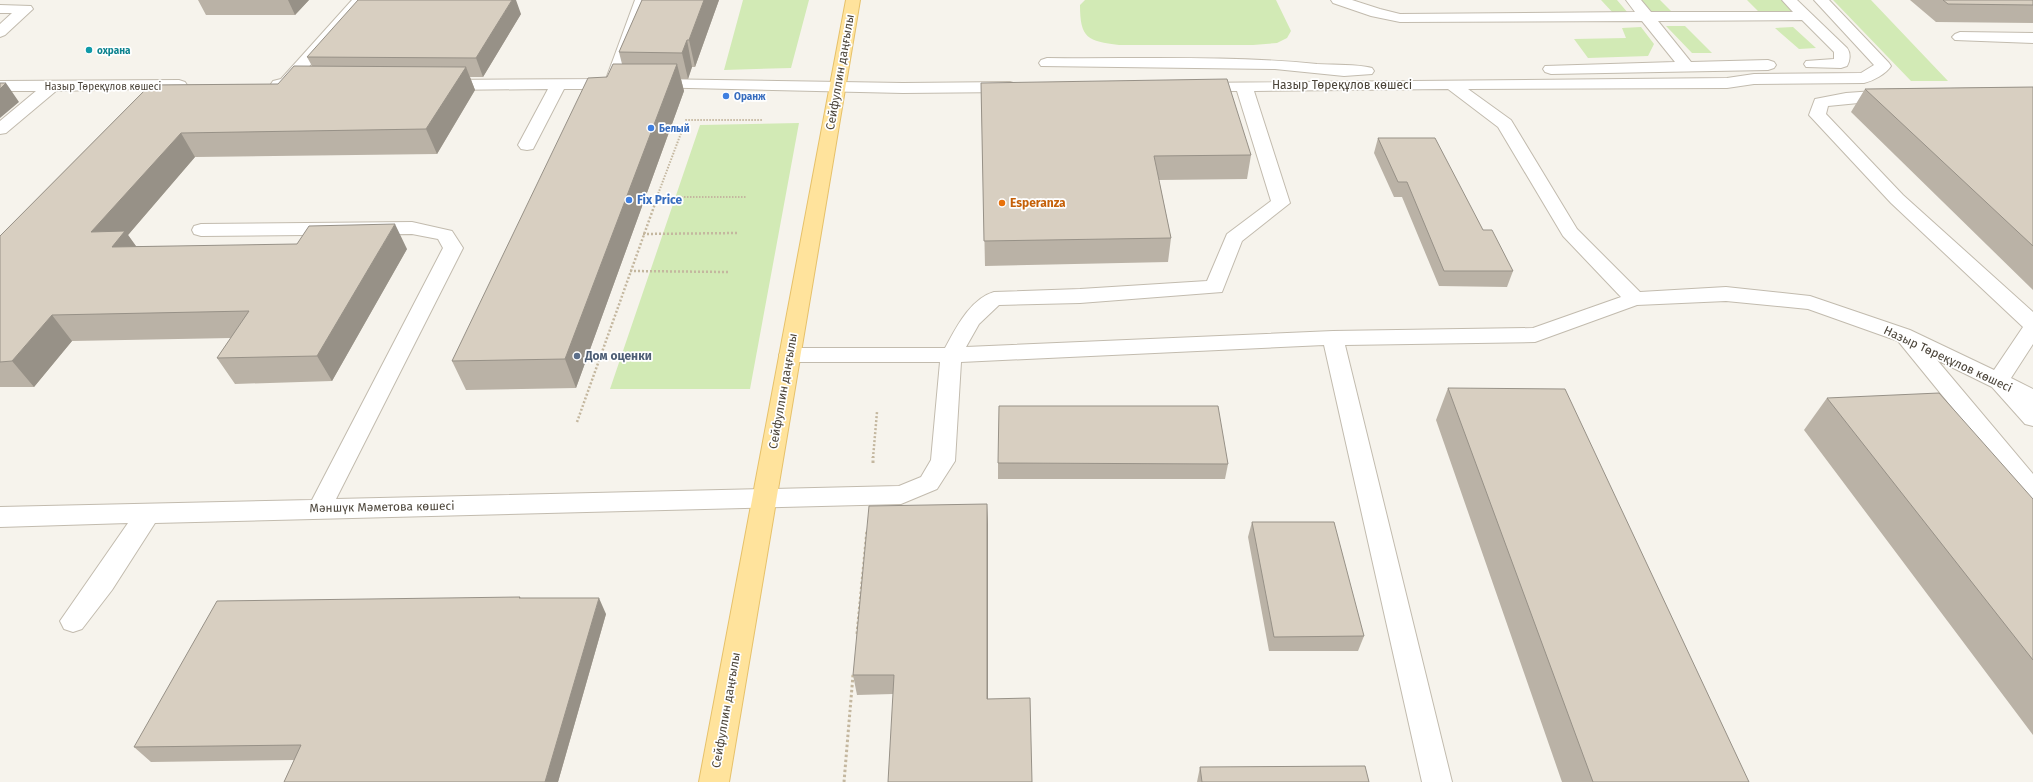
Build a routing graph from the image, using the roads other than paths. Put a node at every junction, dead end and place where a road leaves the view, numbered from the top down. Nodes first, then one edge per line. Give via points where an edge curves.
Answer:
1 (360, 0) edge
2 (642, 0) edge
3 (853, 0) edge
4 (1338, 0) edge
5 (1633, 0) edge
6 (1789, 0) edge
7 (1821, 0) edge
8 (0, 9) edge
9 (1806, 16) junction
10 (1649, 18) junction
11 (0, 32) edge
12 (1960, 37) dead end
13 (2033, 38) edge
14 (1047, 62) dead end
15 (1687, 67) junction
16 (264, 84) edge
17 (286, 84) junction
18 (309, 84) edge
19 (626, 84) junction
20 (195, 85) edge
21 (427, 85) edge
22 (558, 85) junction
23 (1452, 85) junction
24 (0, 86) edge
25 (52, 86) junction
26 (838, 86) junction
27 (1180, 86) edge
28 (1244, 86) junction
29 (1022, 87) edge
30 (1907, 95) edge
31 (0, 129) edge
32 (527, 144) dead end
33 (201, 230) dead end
34 (1635, 299) junction
35 (2033, 324) edge
36 (2033, 328) edge
37 (1903, 335) junction
38 (1333, 338) junction
39 (790, 355) junction
40 (951, 355) junction
41 (1998, 380) junction
42 (2033, 398) edge
43 (2033, 418) edge
44 (2033, 490) edge
45 (764, 498) junction
46 (319, 509) junction
47 (148, 513) junction
48 (0, 517) edge
49 (73, 621) dead end
50 (714, 782) edge
51 (1437, 782) edge

1 - 17 street
2 - 19 street
3 - 26 main road, Сейфуллин даңғылы
4 - 10 street via 1400,18
5 - 10 street
6 - 9 street
7 - 23 street, Назыр Төреқұлов көшесі via 1883,66 1864,78 1754,79 1727,83
8 - 11 street via 26,9
9 - 10 street
9 - 15 street via 1842,51 1841,63
10 - 15 street
12 - 13 street
14 - 15 street via 1275,64 1344,71
16 - 17 street
17 - 18 street
19 - 22 street
19 - 26 street
20 - 25 street, Назыр Төреқұлов көшесі
21 - 22 street
22 - 32 street
23 - 28 street, Назыр Төреқұлов көшесі
23 - 34 street via 1505,124 1570,232
24 - 25 street, Назыр Төреқұлов көшесі
25 - 31 street
26 - 29 street
26 - 39 main road, Сейфуллин даңғылы
27 - 28 street, Назыр Төреқұлов көшесі
28 - 40 street via 1281,203 1234,238 1215,287 994,299 971,320
30 - 35 street via 1853,97 1821,102 1817,115 1897,199
33 - 46 street via 412,228 445,235 453,248
34 - 37 street, Назыр Төреқұлов көшесі via 1726,294 1810,303
34 - 38 street, Назыр Төреқұлов көшесі via 1535,335
36 - 41 street
37 - 41 street, Назыр Төреқұлов көшесі
37 - 44 street
38 - 40 street, Назыр Төреқұлов көшесі
38 - 51 street
39 - 40 street, Назыр Төреқұлов көшесі
39 - 45 main road, Сейфуллин даңғылы
40 - 45 street, Мәншүк Мәметова көшесі via 943,461 929,484 901,495
41 - 42 street, Назыр Төреқұлов көшесі
41 - 43 street
45 - 46 street, Мәншүк Мәметова көшесі
45 - 50 main road, Сейфуллин даңғылы
46 - 47 street, Мәншүк Мәметова көшесі
47 - 48 street, Мәншүк Мәметова көшесі
47 - 49 street via 103,582

